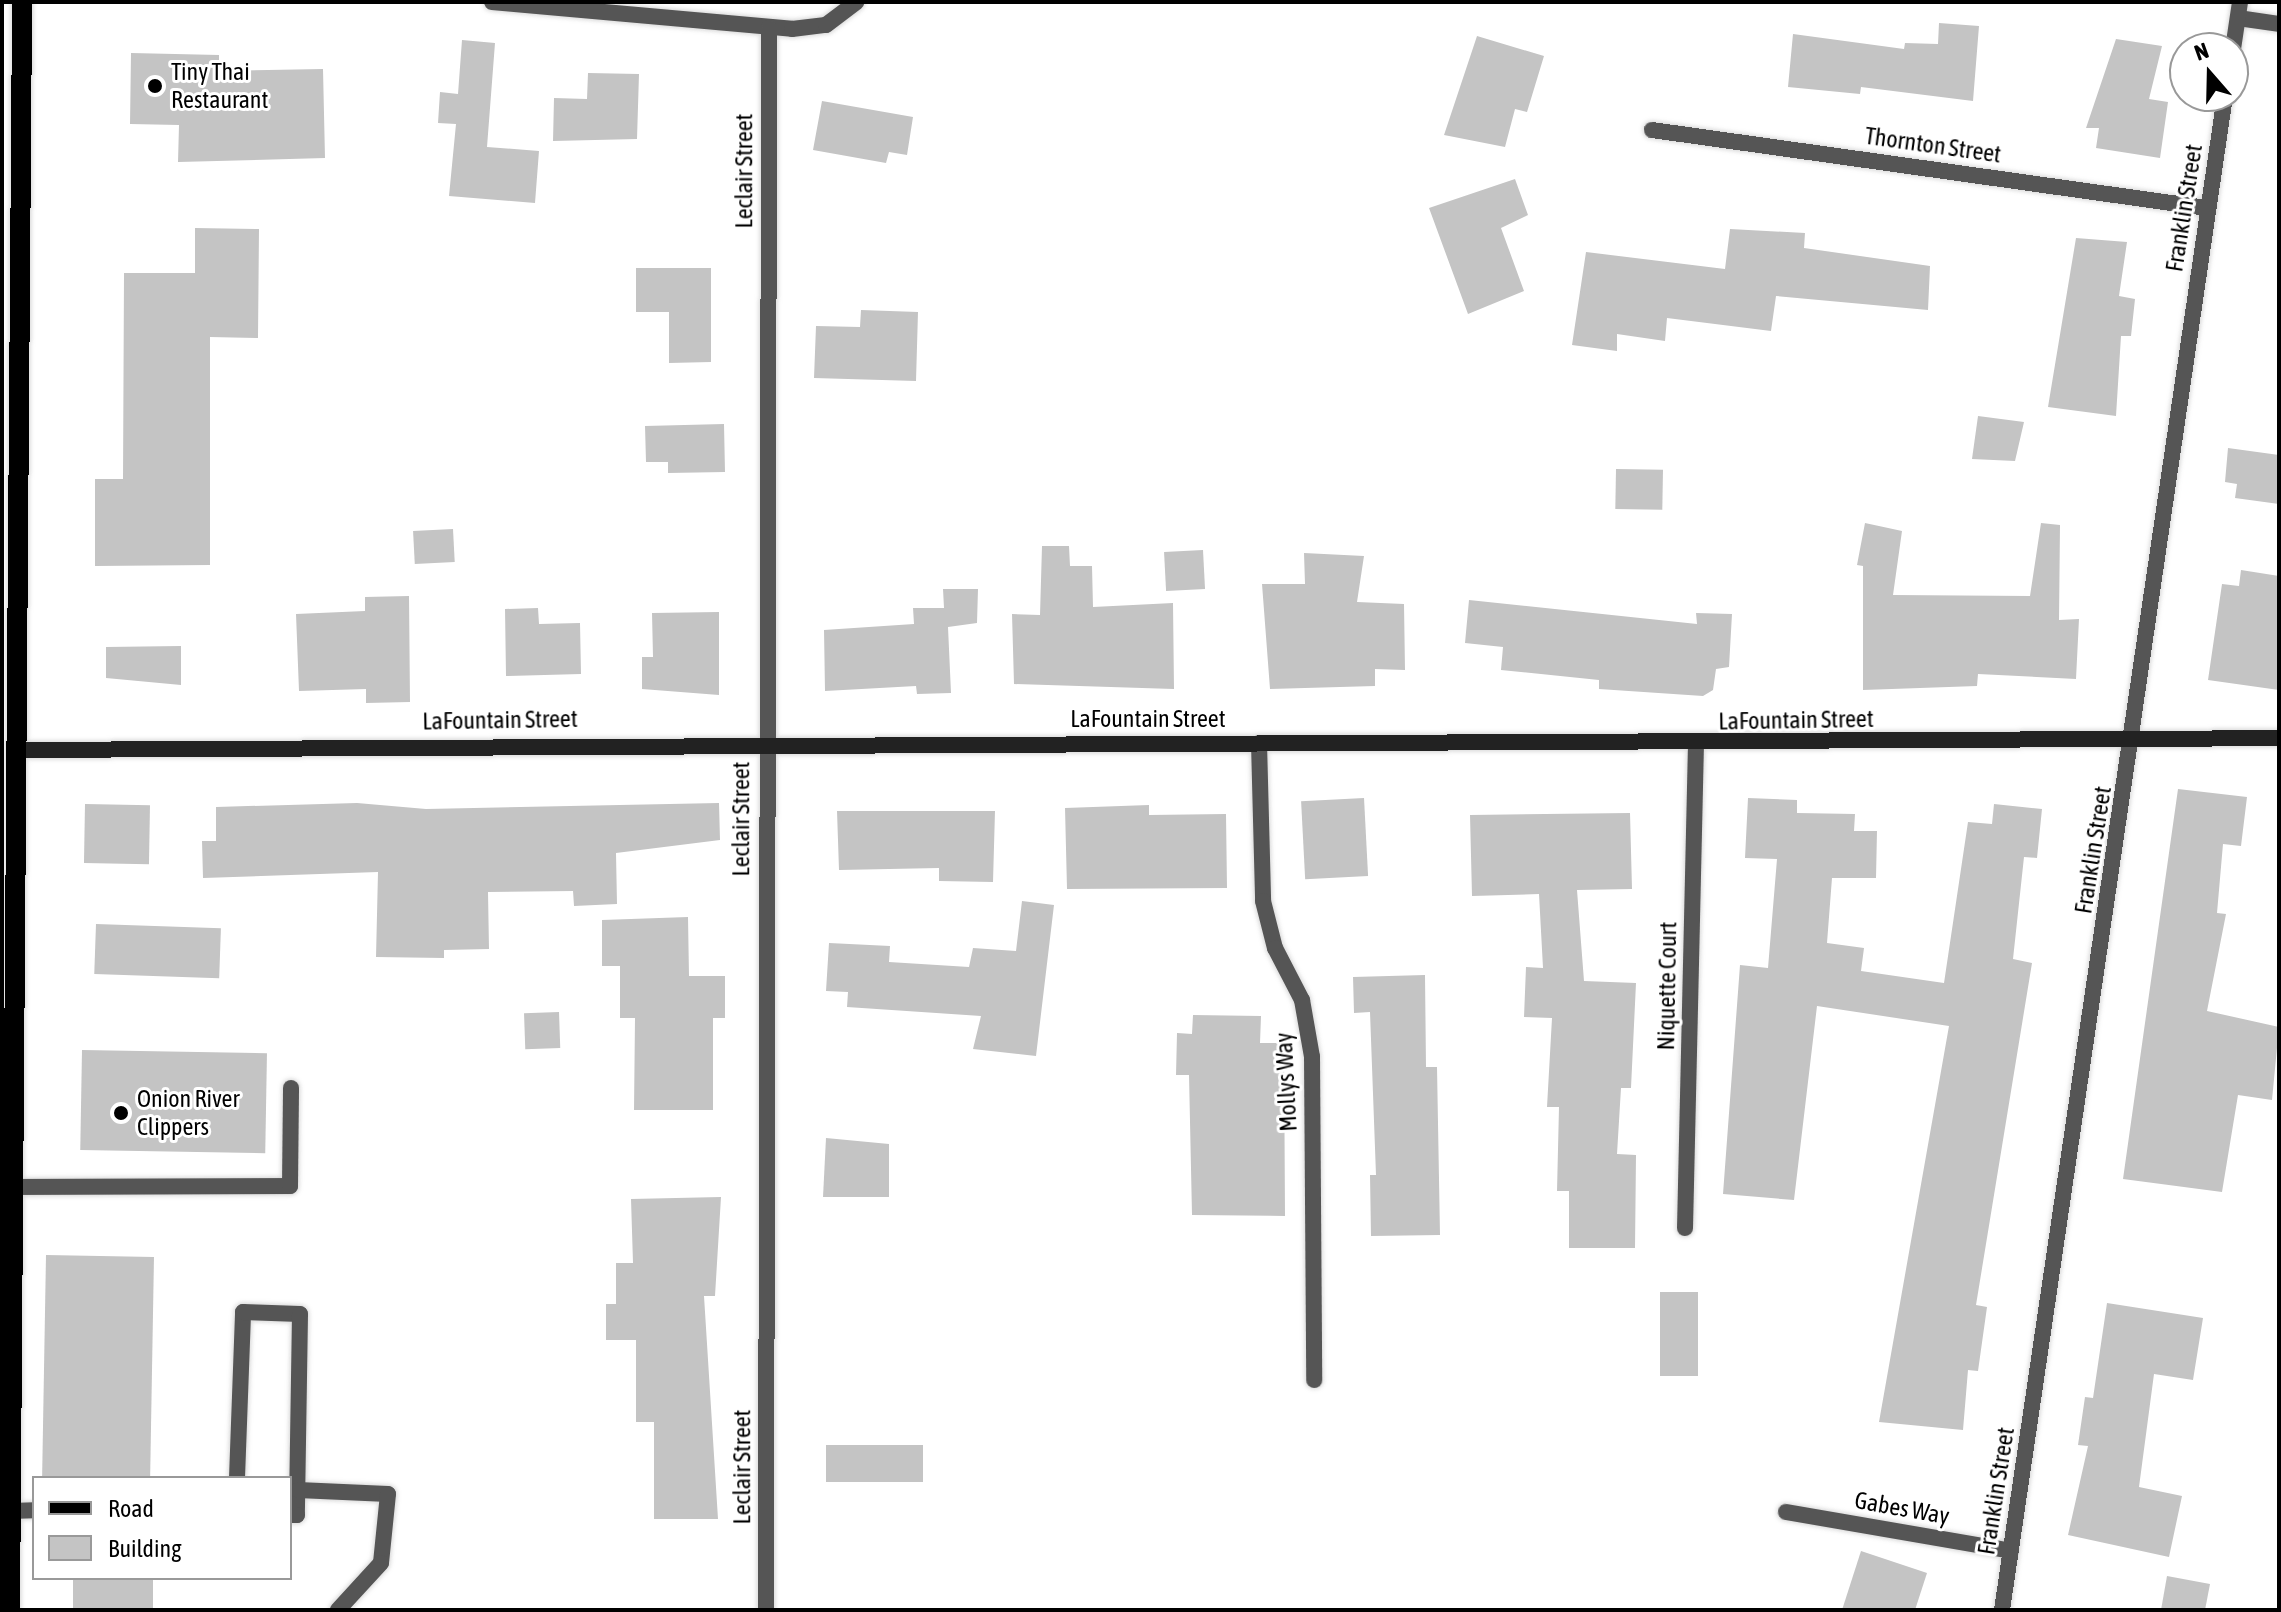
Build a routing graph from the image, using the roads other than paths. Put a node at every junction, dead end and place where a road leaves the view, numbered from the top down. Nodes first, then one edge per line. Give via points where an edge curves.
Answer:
1 (22, 2) edge
2 (492, 2) edge
3 (856, 2) edge
4 (511, 3) edge
5 (2239, 10) edge
6 (2279, 24) edge
7 (769, 28) junction
8 (2236, 32) edge
9 (2222, 112) edge
10 (1652, 130) dead end
11 (2207, 208) junction
12 (2134, 738) junction
13 (2279, 738) edge
14 (765, 741) junction
15 (1259, 743) junction
16 (1696, 746) junction
17 (17, 750) junction
18 (8, 855) edge
19 (291, 1088) dead end
20 (13, 1187) junction
21 (1685, 1228) dead end
22 (1314, 1380) dead end
23 (237, 1476) edge
24 (298, 1490) junction
25 (32, 1510) edge
26 (11, 1511) junction
27 (1786, 1512) dead end
28 (292, 1515) edge
29 (2011, 1551) junction
30 (10, 1610) edge
31 (338, 1610) edge
32 (766, 1610) edge
33 (2002, 1610) edge

1 - 17 main road
2 - 4 street
3 - 7 street via 826,25
4 - 7 street
5 - 6 street
5 - 8 street
7 - 14 street, Leclair Street
9 - 11 street, Franklin Street
10 - 11 street, Thornton Street
11 - 12 street, Franklin Street
12 - 13 street, LaFountain Street
12 - 16 street, LaFountain Street
12 - 29 street, Franklin Street
14 - 15 street, LaFountain Street
14 - 17 street, LaFountain Street
14 - 32 street, Leclair Street
15 - 16 street, LaFountain Street
15 - 22 street, Mollys Way via 1263,901 1275,948 1302,1000 1312,1057
16 - 21 street, Niquette Court
17 - 18 main road
18 - 20 main road
19 - 20 street via 290,1186
20 - 26 main road
23 - 24 street via 243,1312 300,1314
24 - 28 street via 297,1515
24 - 31 street via 388,1494 381,1563
25 - 26 street
26 - 30 main road
27 - 29 street, Gabes Way
29 - 33 street, Franklin Street

